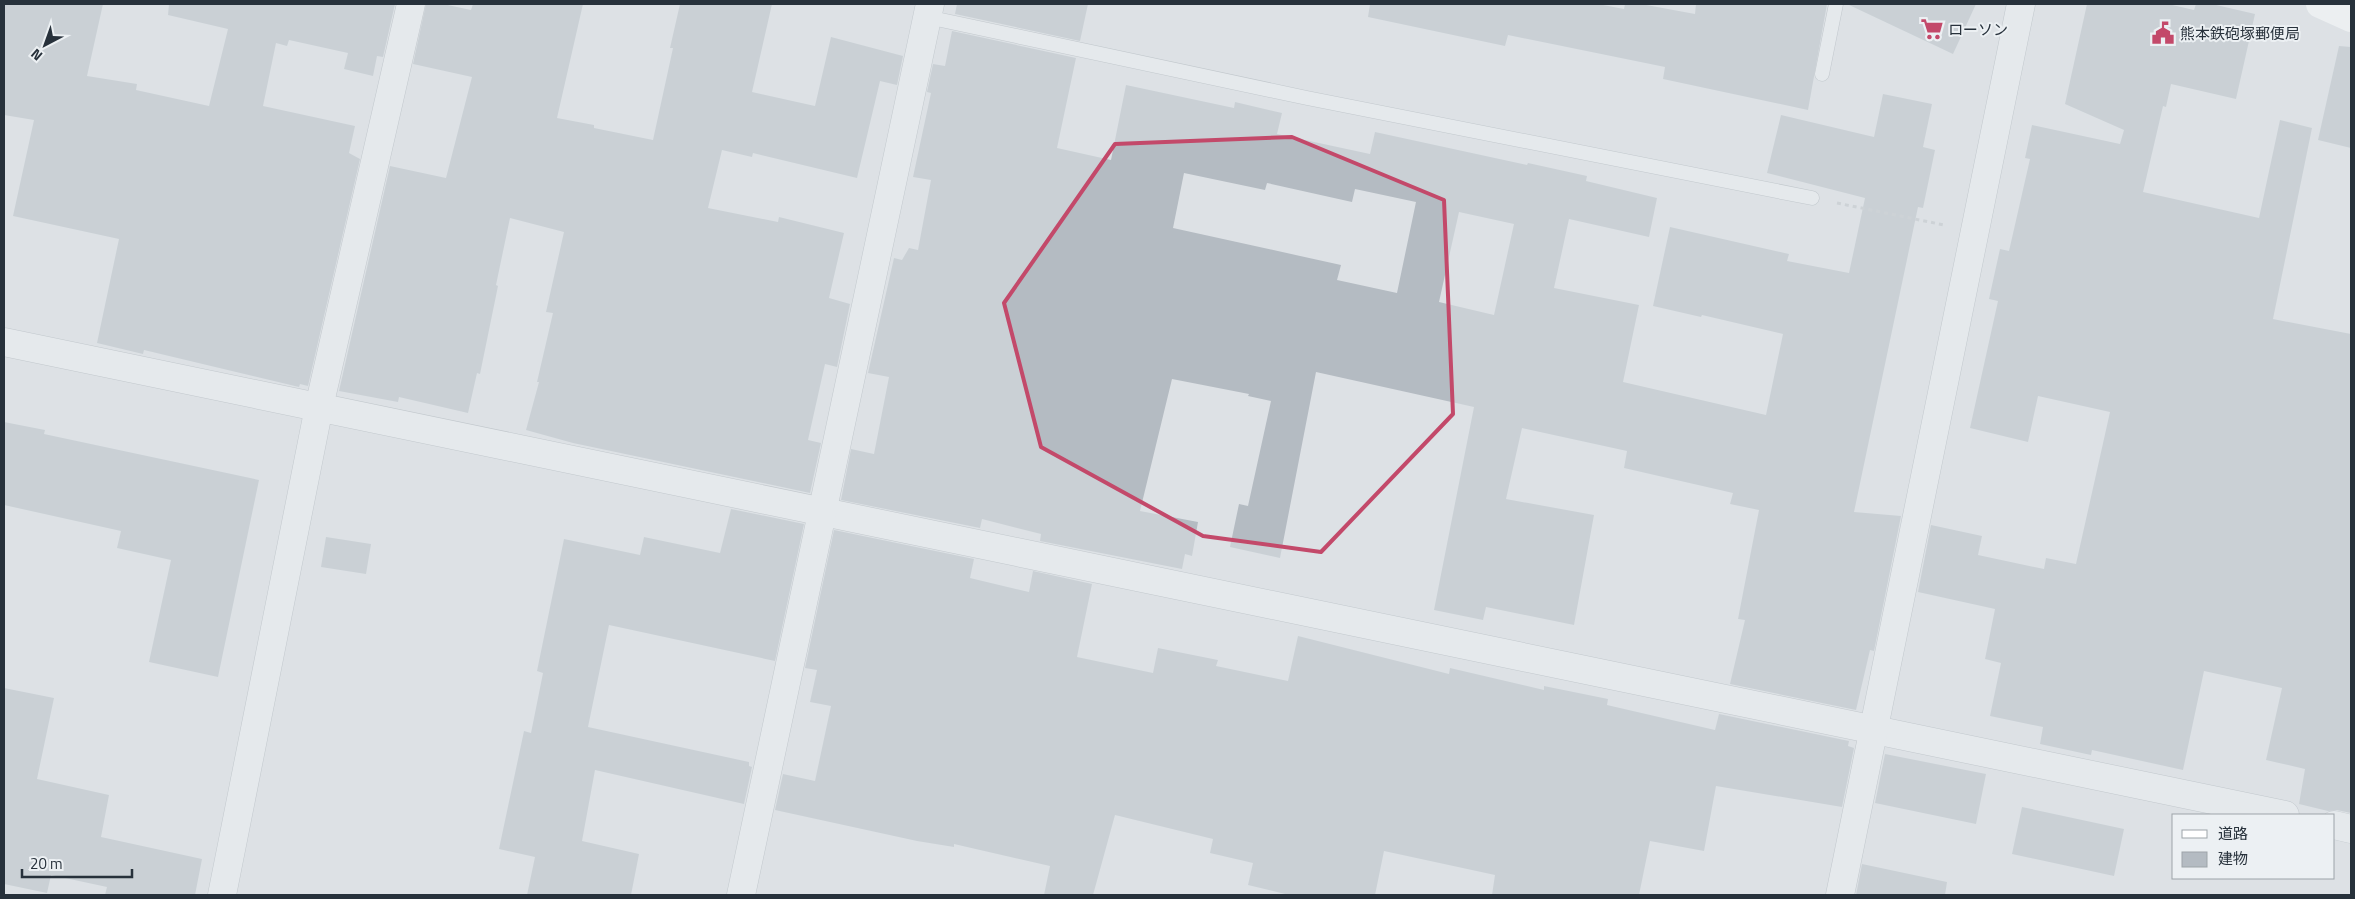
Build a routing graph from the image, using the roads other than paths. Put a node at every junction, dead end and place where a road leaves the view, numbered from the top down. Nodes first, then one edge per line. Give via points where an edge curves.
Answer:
1 (411, 4) edge
2 (1836, 4) edge
3 (2021, 4) edge
4 (2320, 4) edge
5 (929, 7) edge
6 (2351, 18) edge
7 (1822, 74) dead end
8 (1812, 198) road end
9 (4, 342) edge
10 (319, 407) junction
11 (823, 513) junction
12 (1875, 730) junction
13 (2280, 814) edge
14 (2335, 825) edge
15 (2351, 829) edge
16 (222, 895) edge
17 (741, 895) edge
18 (1840, 895) edge

1 - 10 street
2 - 7 lane
3 - 12 street
4 - 6 street
5 - 8 lane via 1307,98
5 - 11 street
9 - 10 street
10 - 11 street
10 - 16 street
11 - 12 street
11 - 17 street
12 - 13 street
12 - 18 street
14 - 15 street

